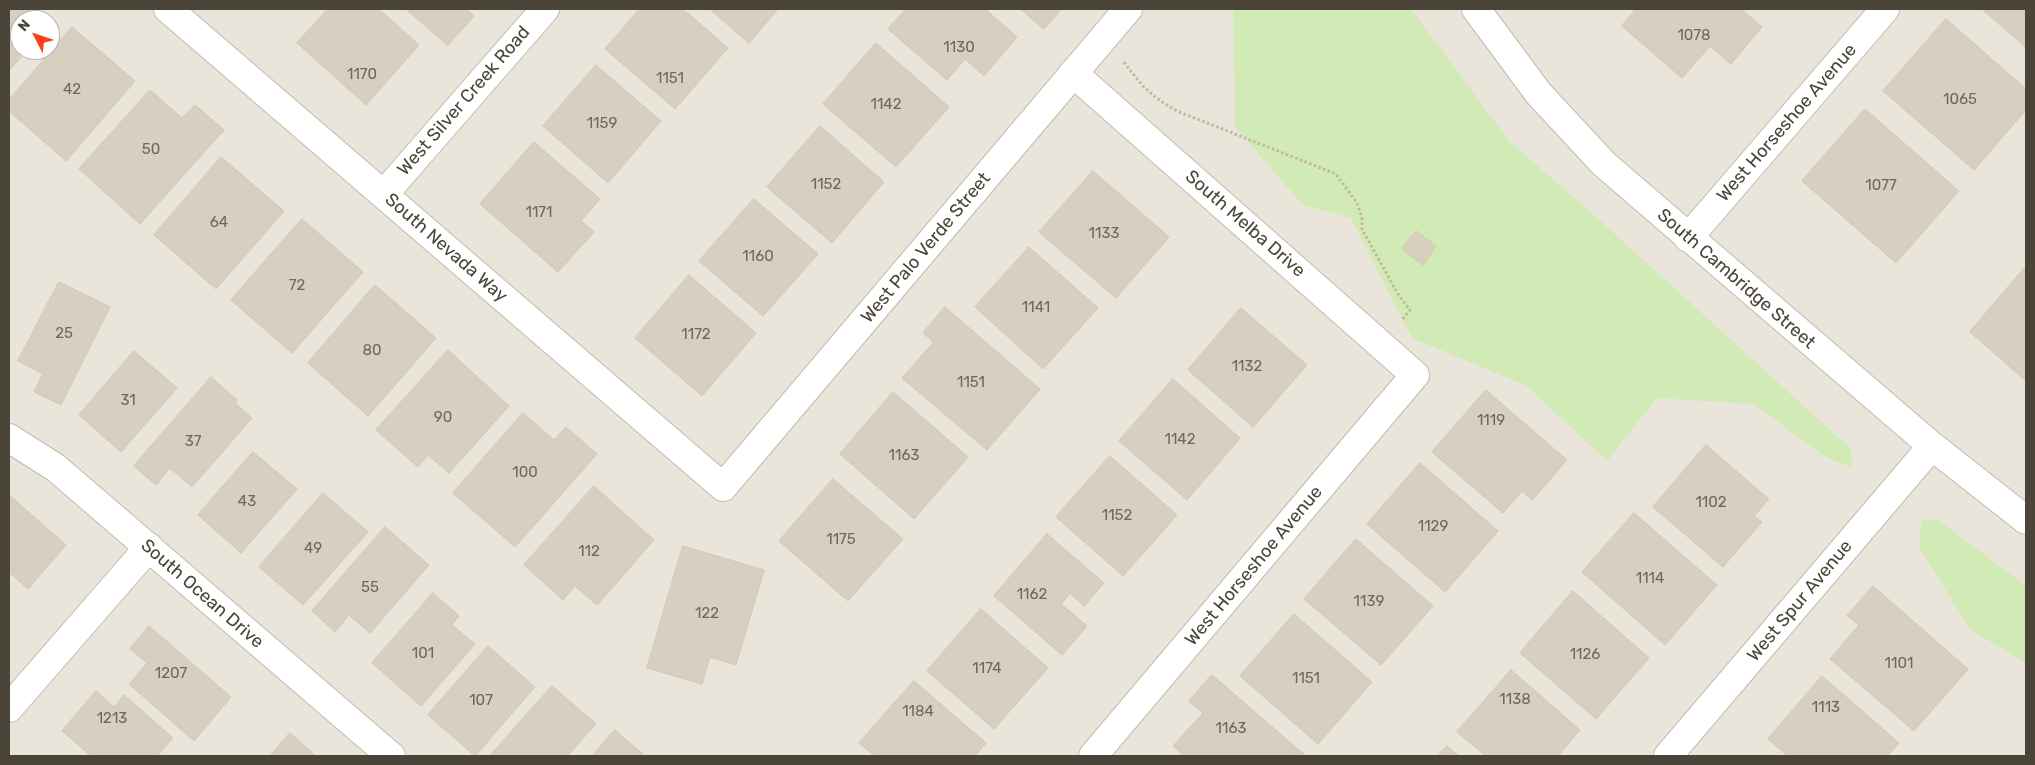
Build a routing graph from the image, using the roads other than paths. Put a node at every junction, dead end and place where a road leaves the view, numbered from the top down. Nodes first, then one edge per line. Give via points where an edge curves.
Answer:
1 (168, 9) edge
2 (545, 9) edge
3 (1128, 9) edge
4 (1476, 9) edge
5 (1886, 9) edge
6 (1074, 73) junction
7 (384, 194) junction
8 (1688, 238) junction
9 (1416, 375) joint
10 (9, 438) edge
11 (1932, 446) junction
12 (723, 486) joint
13 (2026, 520) edge
14 (149, 548) junction
15 (9, 708) edge
16 (391, 756) edge
17 (1093, 756) edge
18 (1668, 756) edge

1 - 7 street, South Nevada Way
2 - 7 street, West Silver Creek Road
3 - 6 street, West Palo Verde Street
4 - 8 street, South Cambridge Street via 1539,94 1604,164
5 - 8 street, West Horseshoe Avenue
6 - 9 street, South Melba Drive
6 - 12 street, West Palo Verde Street
7 - 12 street, South Nevada Way
8 - 11 street, South Cambridge Street
9 - 17 street, West Horseshoe Avenue
10 - 14 street, South Ocean Drive via 56,468
11 - 13 street, South Cambridge Street
11 - 18 street, West Spur Avenue
14 - 15 street
14 - 16 street, South Ocean Drive

